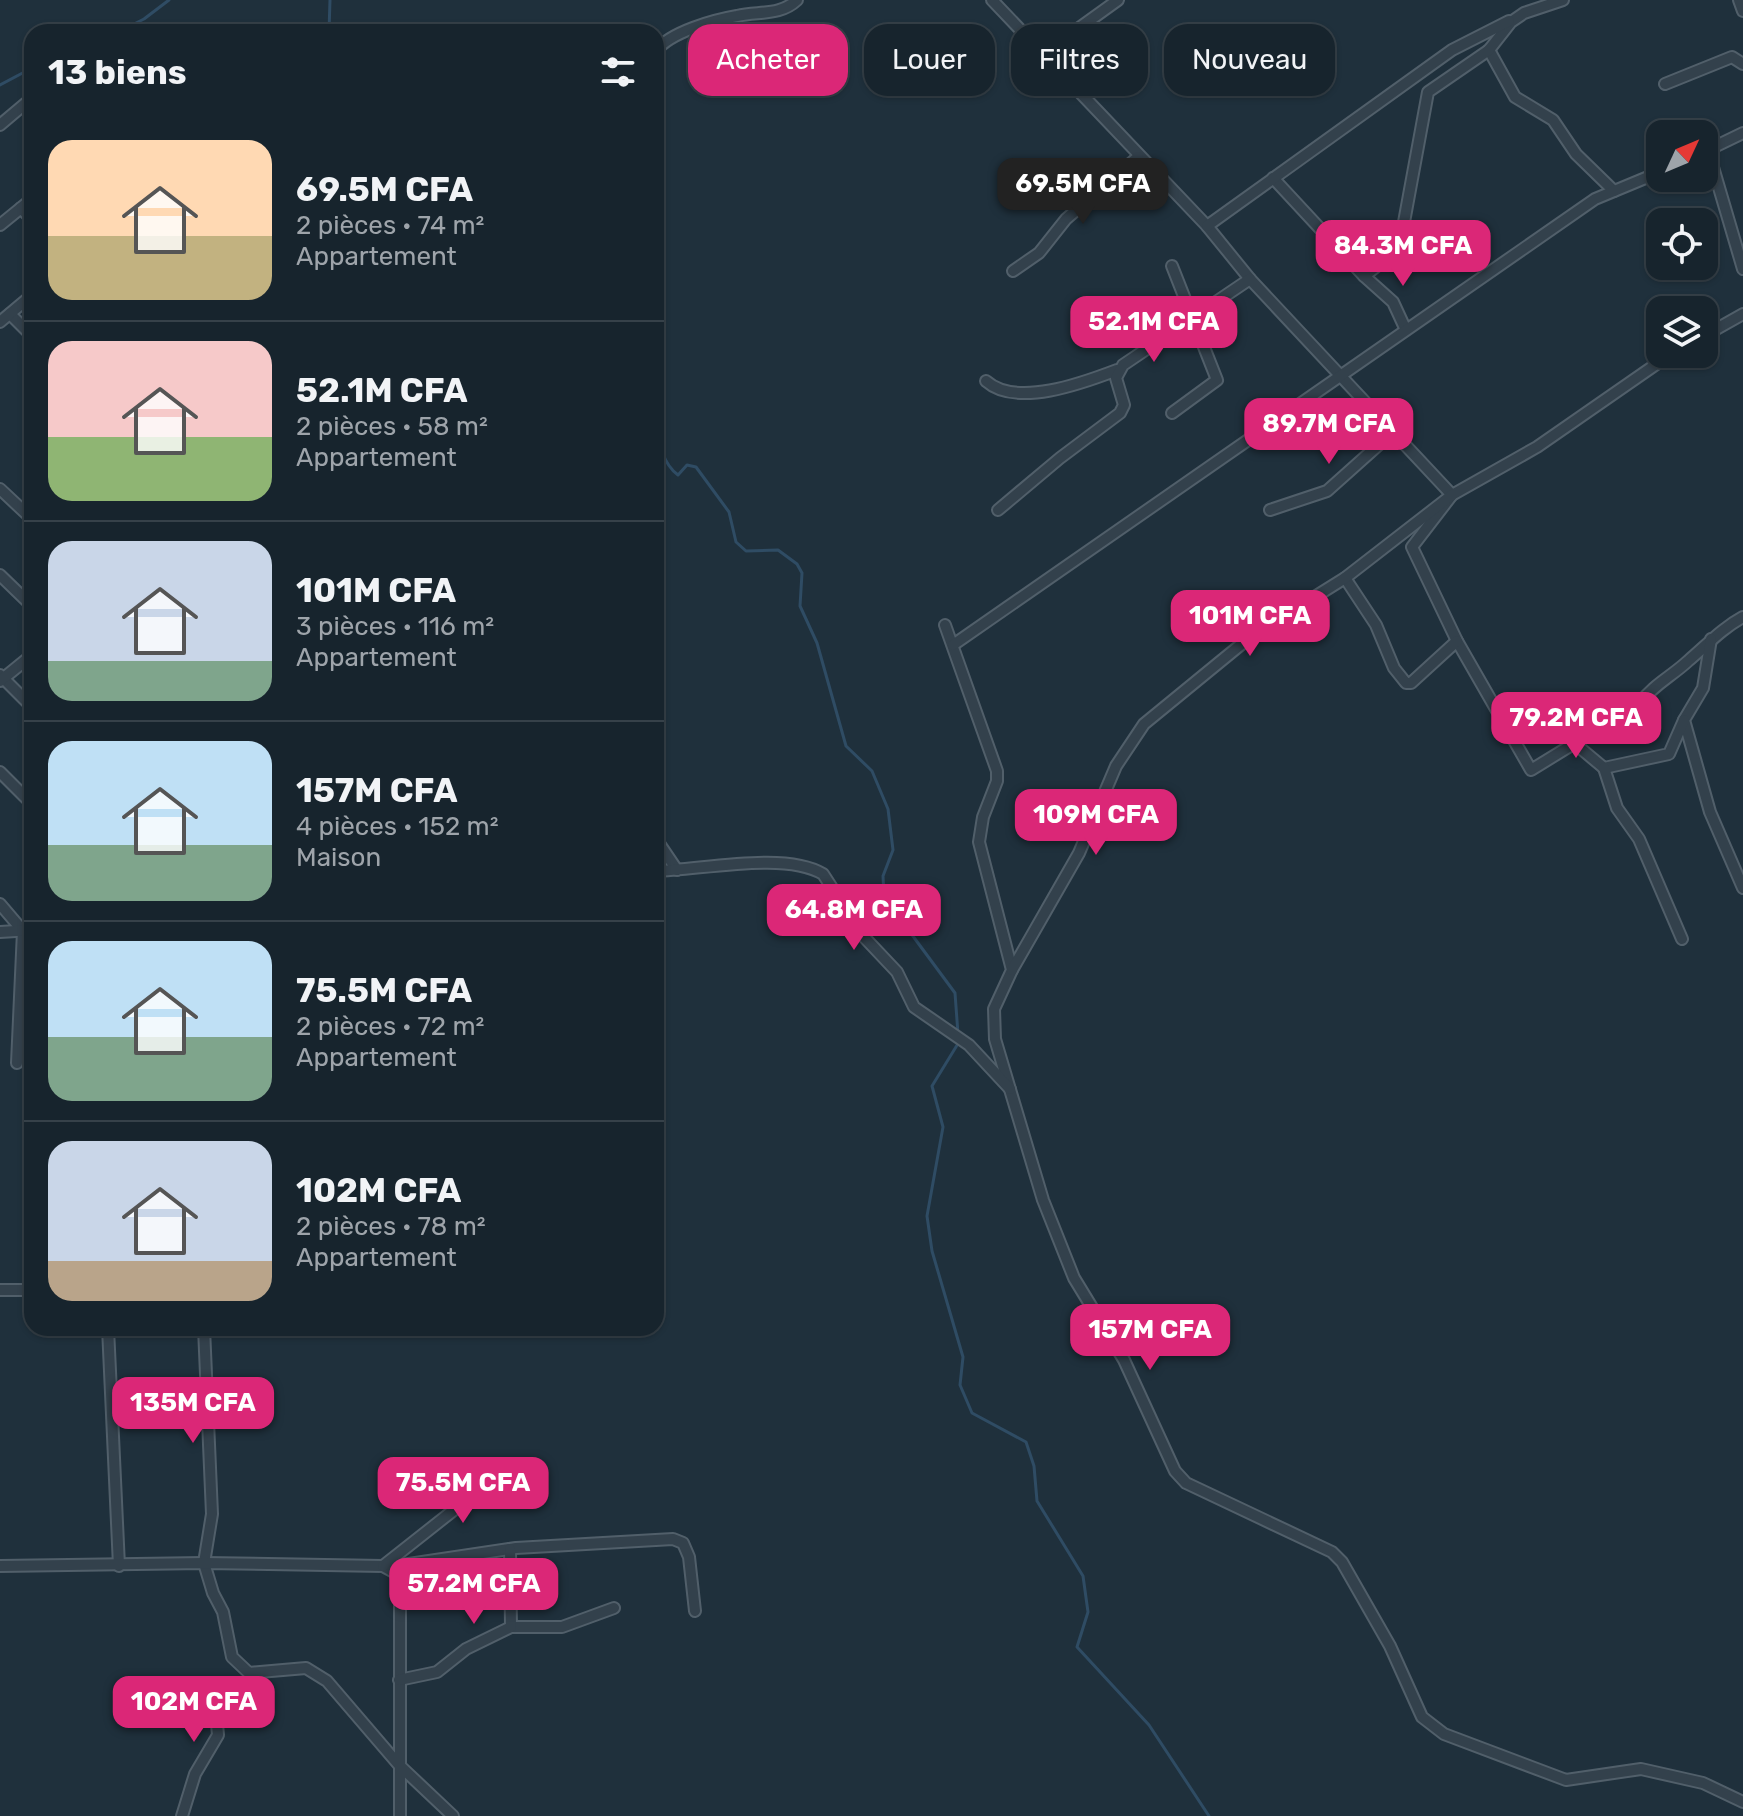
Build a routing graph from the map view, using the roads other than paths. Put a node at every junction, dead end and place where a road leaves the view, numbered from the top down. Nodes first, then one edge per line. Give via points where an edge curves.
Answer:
1 (797, 0) edge
2 (992, 0) edge
3 (1118, 0) edge
4 (1563, 0) edge
5 (1739, 0) edge
6 (1547, 2) edge
7 (1743, 11) edge
8 (1524, 13) junction
9 (1015, 24) edge
10 (1085, 24) edge
11 (664, 43) edge
12 (1489, 50) junction
13 (1743, 64) edge
14 (1665, 84) dead end
15 (1082, 96) edge
16 (24, 105) edge
17 (0, 125) edge
18 (1743, 133) edge
19 (1718, 146) edge
20 (1138, 157) junction
21 (1273, 178) junction
22 (1646, 178) edge
23 (1718, 188) edge
24 (1614, 191) junction
25 (24, 206) edge
26 (21, 208) junction
27 (24, 211) edge
28 (0, 225) edge
29 (1207, 226) junction
30 (1172, 266) dead end
31 (1743, 269) edge
32 (1013, 271) dead end
33 (1364, 276) junction
34 (1250, 279) junction
35 (24, 302) edge
36 (10, 314) junction
37 (1743, 314) edge
38 (1194, 317) junction
39 (0, 322) edge
40 (24, 328) edge
41 (1405, 328) junction
42 (1718, 328) edge
43 (1651, 368) edge
44 (1117, 370) junction
45 (1341, 377) junction
46 (986, 381) dead end
47 (1172, 413) dead end
48 (1393, 432) junction
49 (0, 489) edge
50 (1452, 495) junction
51 (998, 510) dead end
52 (1270, 510) dead end
53 (24, 512) edge
54 (0, 575) edge
55 (1345, 578) junction
56 (24, 598) edge
57 (1743, 617) edge
58 (945, 625) dead end
59 (1711, 639) junction
60 (1457, 641) junction
61 (953, 645) junction
62 (24, 661) edge
63 (1, 678) edge
64 (24, 700) edge
65 (1684, 720) junction
66 (1573, 742) junction
67 (1604, 768) junction
68 (0, 772) edge
69 (24, 796) edge
70 (664, 851) edge
71 (677, 870) junction
72 (664, 871) edge
73 (1743, 888) edge
74 (0, 904) edge
75 (24, 926) edge
76 (24, 930) edge
77 (0, 932) edge
78 (1682, 939) dead end
79 (1012, 970) junction
80 (24, 978) edge
81 (17, 1063) dead end
82 (1011, 1091) junction
83 (0, 1290) edge
84 (24, 1290) edge
85 (108, 1336) edge
86 (204, 1336) edge
87 (527, 1467) dead end
88 (510, 1549) junction
89 (204, 1563) junction
90 (0, 1566) edge
91 (119, 1566) junction
92 (383, 1566) junction
93 (394, 1572) junction
94 (614, 1608) dead end
95 (695, 1611) dead end
96 (511, 1627) junction
97 (399, 1680) junction
98 (210, 1712) dead end
99 (399, 1765) junction
100 (1743, 1802) edge
101 (182, 1816) edge
102 (400, 1816) edge
103 (453, 1816) edge

1 - 11 street via 779,11 722,20
2 - 9 street
3 - 10 street
4 - 6 street
5 - 7 street
6 - 8 street
8 - 12 street
8 - 21 street via 1452,50
12 - 24 street via 1515,97 1553,120 1576,154
12 - 33 street via 1428,92 1402,233 1390,256
13 - 14 street via 1732,57
15 - 20 street
16 - 17 street
18 - 19 street
20 - 29 street
20 - 32 street via 1066,219 1039,253
21 - 29 street
21 - 33 street
22 - 24 street
23 - 31 street
24 - 41 street
25 - 26 street
26 - 27 street
26 - 28 street
29 - 34 street
30 - 38 street
33 - 41 street via 1393,302
34 - 38 street
34 - 45 street
35 - 36 street
36 - 39 street
36 - 40 street
37 - 42 street
38 - 44 street
38 - 47 street via 1217,380
41 - 45 street
43 - 50 street via 1537,447
44 - 46 street via 1060,389 1002,392
44 - 51 street via 1124,405 1120,413
45 - 48 street
45 - 61 street
48 - 50 street
48 - 52 street via 1327,491
49 - 53 street
50 - 55 street
50 - 60 street via 1412,547
54 - 56 street
55 - 60 street via 1406,683
55 - 79 street via 1249,638 1144,724 1116,766 1079,853
57 - 59 street
58 - 61 street
59 - 65 street via 1703,688
59 - 66 street via 1640,703
60 - 66 street via 1531,770
61 - 79 street via 997,771 979,842
62 - 63 street
63 - 64 street
65 - 67 street via 1669,754
65 - 73 street via 1710,812
66 - 67 street
67 - 78 street via 1617,808 1639,839
68 - 69 street
70 - 71 street
71 - 72 street
71 - 82 street via 773,863 814,868 897,972 914,1007 969,1045
74 - 75 street
76 - 77 street
79 - 82 street via 994,1009 995,1039
80 - 81 street
82 - 100 street via 1043,1200 1074,1278 1124,1360 1175,1471 1186,1483 1332,1552 1383,1634 1422,1717 1449,1736 1549,1776 1566,1780 1641,1769 1703,1783
83 - 84 street
85 - 91 street
86 - 89 street via 212,1514
87 - 92 street via 499,1489 464,1502
88 - 93 street via 402,1565
88 - 95 street via 673,1539 683,1543 689,1557
88 - 96 street
89 - 91 street
89 - 92 street
89 - 99 street via 223,1612 232,1657 240,1667 249,1673 306,1668 327,1681
90 - 91 street
92 - 93 street
93 - 97 street via 400,1582
94 - 96 street via 562,1627
96 - 97 street via 466,1649 437,1672
97 - 99 street
98 - 101 street via 218,1735 195,1774
99 - 102 street
99 - 103 street

